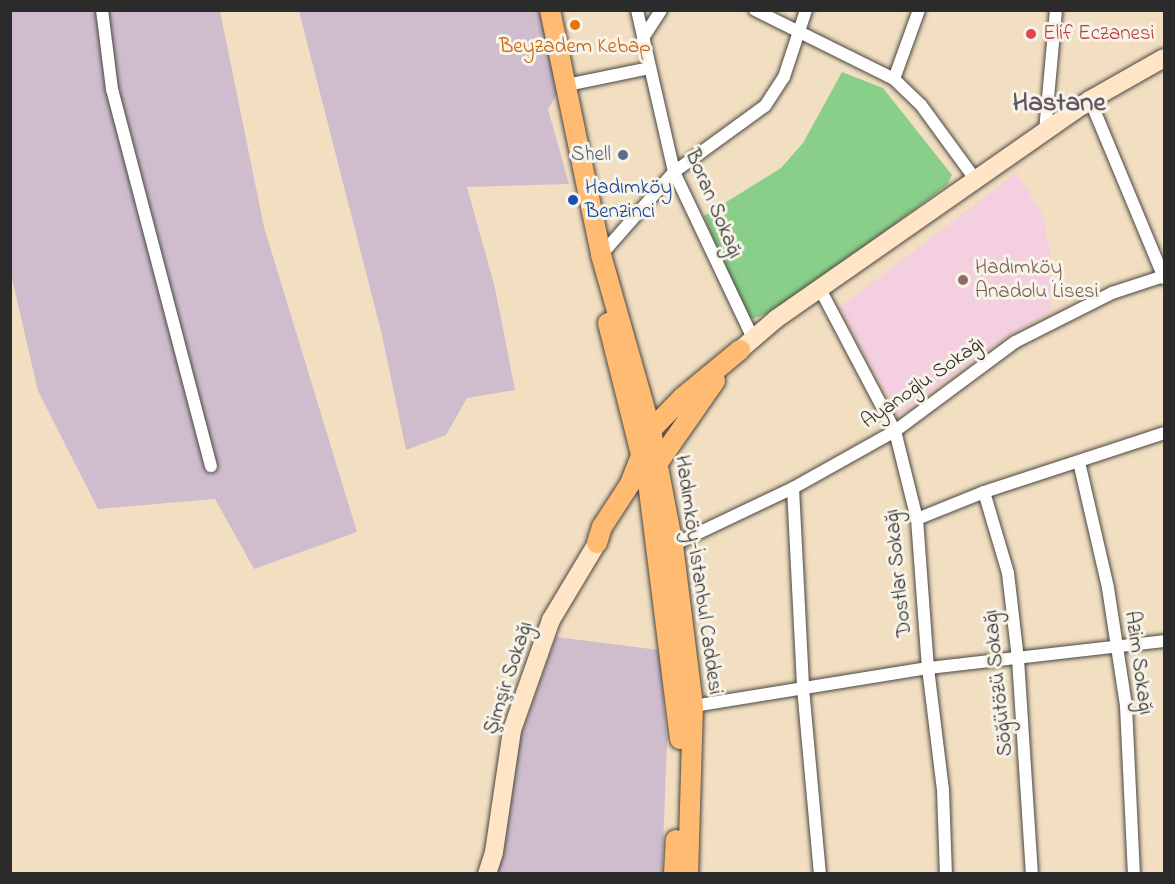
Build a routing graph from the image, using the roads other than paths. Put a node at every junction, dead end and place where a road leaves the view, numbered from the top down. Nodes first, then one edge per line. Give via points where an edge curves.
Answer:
1 (102, 10) edge
2 (550, 10) edge
3 (637, 10) edge
4 (661, 10) edge
5 (754, 10) edge
6 (806, 10) edge
7 (919, 10) edge
8 (1056, 10) edge
9 (799, 33) junction
10 (643, 38) junction
11 (1164, 58) edge
12 (650, 68) junction
13 (894, 79) junction
14 (567, 85) junction
15 (1090, 100) junction
16 (1045, 131) junction
17 (674, 172) junction
18 (975, 180) junction
19 (601, 255) junction
20 (1164, 277) edge
21 (820, 289) junction
22 (746, 344) junction
23 (651, 430) junction
24 (896, 431) junction
25 (1164, 433) edge
26 (650, 457) junction
27 (1079, 462) junction
28 (211, 466) dead end
29 (648, 482) junction
30 (793, 488) junction
31 (984, 492) junction
32 (917, 519) junction
33 (597, 543) junction
34 (673, 544) junction
35 (1164, 641) edge
36 (1117, 649) junction
37 (1018, 659) junction
38 (928, 668) junction
39 (803, 688) junction
40 (693, 706) junction
41 (487, 873) edge
42 (674, 873) edge
43 (688, 873) edge
44 (820, 873) edge
45 (946, 873) edge
46 (1032, 873) edge
47 (1134, 873) edge

1 - 28 street via 112,89
2 - 14 main road, Hadımköy-İstanbul Caddesi
3 - 10 street, Boran Sokağı
4 - 10 street
5 - 9 street
6 - 9 street
7 - 13 street
8 - 16 street
9 - 13 street
9 - 17 street via 784,77 765,106
10 - 12 street, Boran Sokağı
11 - 15 street
12 - 14 street
12 - 17 street, Boran Sokağı
13 - 18 street via 921,105
14 - 19 main road, Hadımköy-İstanbul Caddesi
15 - 16 street
15 - 20 street
16 - 18 street
17 - 19 street
17 - 22 street, Boran Sokağı
18 - 21 street
19 - 23 main road, Hadımköy-İstanbul Caddesi
19 - 26 main road, Hadımköy-İstanbul Caddesi via 608,323
20 - 24 street, Ayanoğlu Sokağı via 1112,293 1015,342
21 - 22 street
21 - 24 street, Dostlar Sokağı
22 - 23 main road
22 - 26 main road
23 - 26 main road, Hadımköy-İstanbul Caddesi
24 - 30 street, Ayanoğlu Sokağı
24 - 32 street, Dostlar Sokağı
25 - 27 street
26 - 29 main road, Hadımköy-İstanbul Caddesi
26 - 33 main road via 602,527
26 - 34 main road, Hadımköy-İstanbul Caddesi
27 - 31 street
27 - 36 street, Azim Sokağı
29 - 33 main road
29 - 42 main road, Hadımköy-İstanbul Caddesi via 681,728
30 - 34 street, Ayanoğlu Sokağı
30 - 39 street
31 - 32 street
31 - 37 street, Söğütözü Sokağı via 1008,573
32 - 38 street, Dostlar Sokağı
33 - 41 street, Şimşir Sokağı via 551,620 512,730 494,852
34 - 40 main road, Hadımköy-İstanbul Caddesi
35 - 36 street
36 - 37 street
36 - 47 street, Azim Sokağı via 1129,740
37 - 38 street
37 - 46 street, Söğütözü Sokağı
38 - 39 street
38 - 45 street, Dostlar Sokağı via 944,790
39 - 40 street
39 - 44 street
40 - 43 main road, Hadımköy-İstanbul Caddesi

